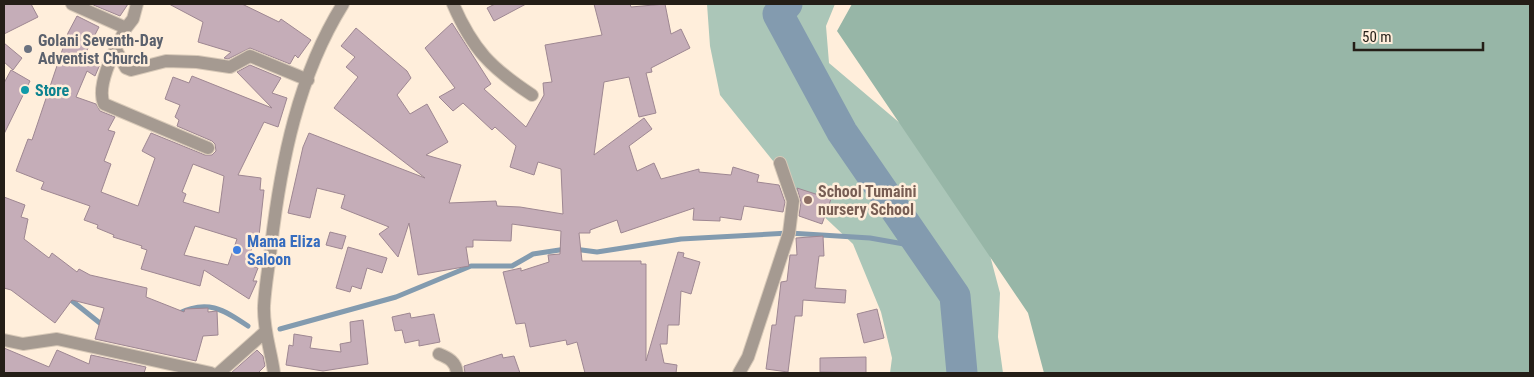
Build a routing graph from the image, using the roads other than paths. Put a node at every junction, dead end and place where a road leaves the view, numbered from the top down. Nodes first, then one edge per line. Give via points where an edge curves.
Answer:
1 (72, 4) edge
2 (137, 4) edge
3 (343, 4) edge
4 (453, 4) edge
5 (126, 28) junction
6 (116, 50) junction
7 (308, 80) junction
8 (532, 95) dead end
9 (208, 148) dead end
10 (780, 163) dead end
11 (265, 332) junction
12 (4, 340) edge
13 (439, 354) dead end
14 (211, 373) edge
15 (219, 373) edge
16 (274, 373) edge
17 (457, 373) edge
18 (739, 373) edge

1 - 5 street
2 - 5 street via 133,19
3 - 7 street via 325,32
4 - 8 street via 473,44 489,63
5 - 6 street
6 - 7 street via 126,68 132,70 166,62 230,67 250,56
6 - 9 street via 103,82 104,104
7 - 11 street via 285,152 264,306
10 - 18 street via 793,201 789,233 748,357
11 - 15 street
11 - 16 street
12 - 14 street via 22,344 57,339
13 - 17 street via 449,358 457,367

